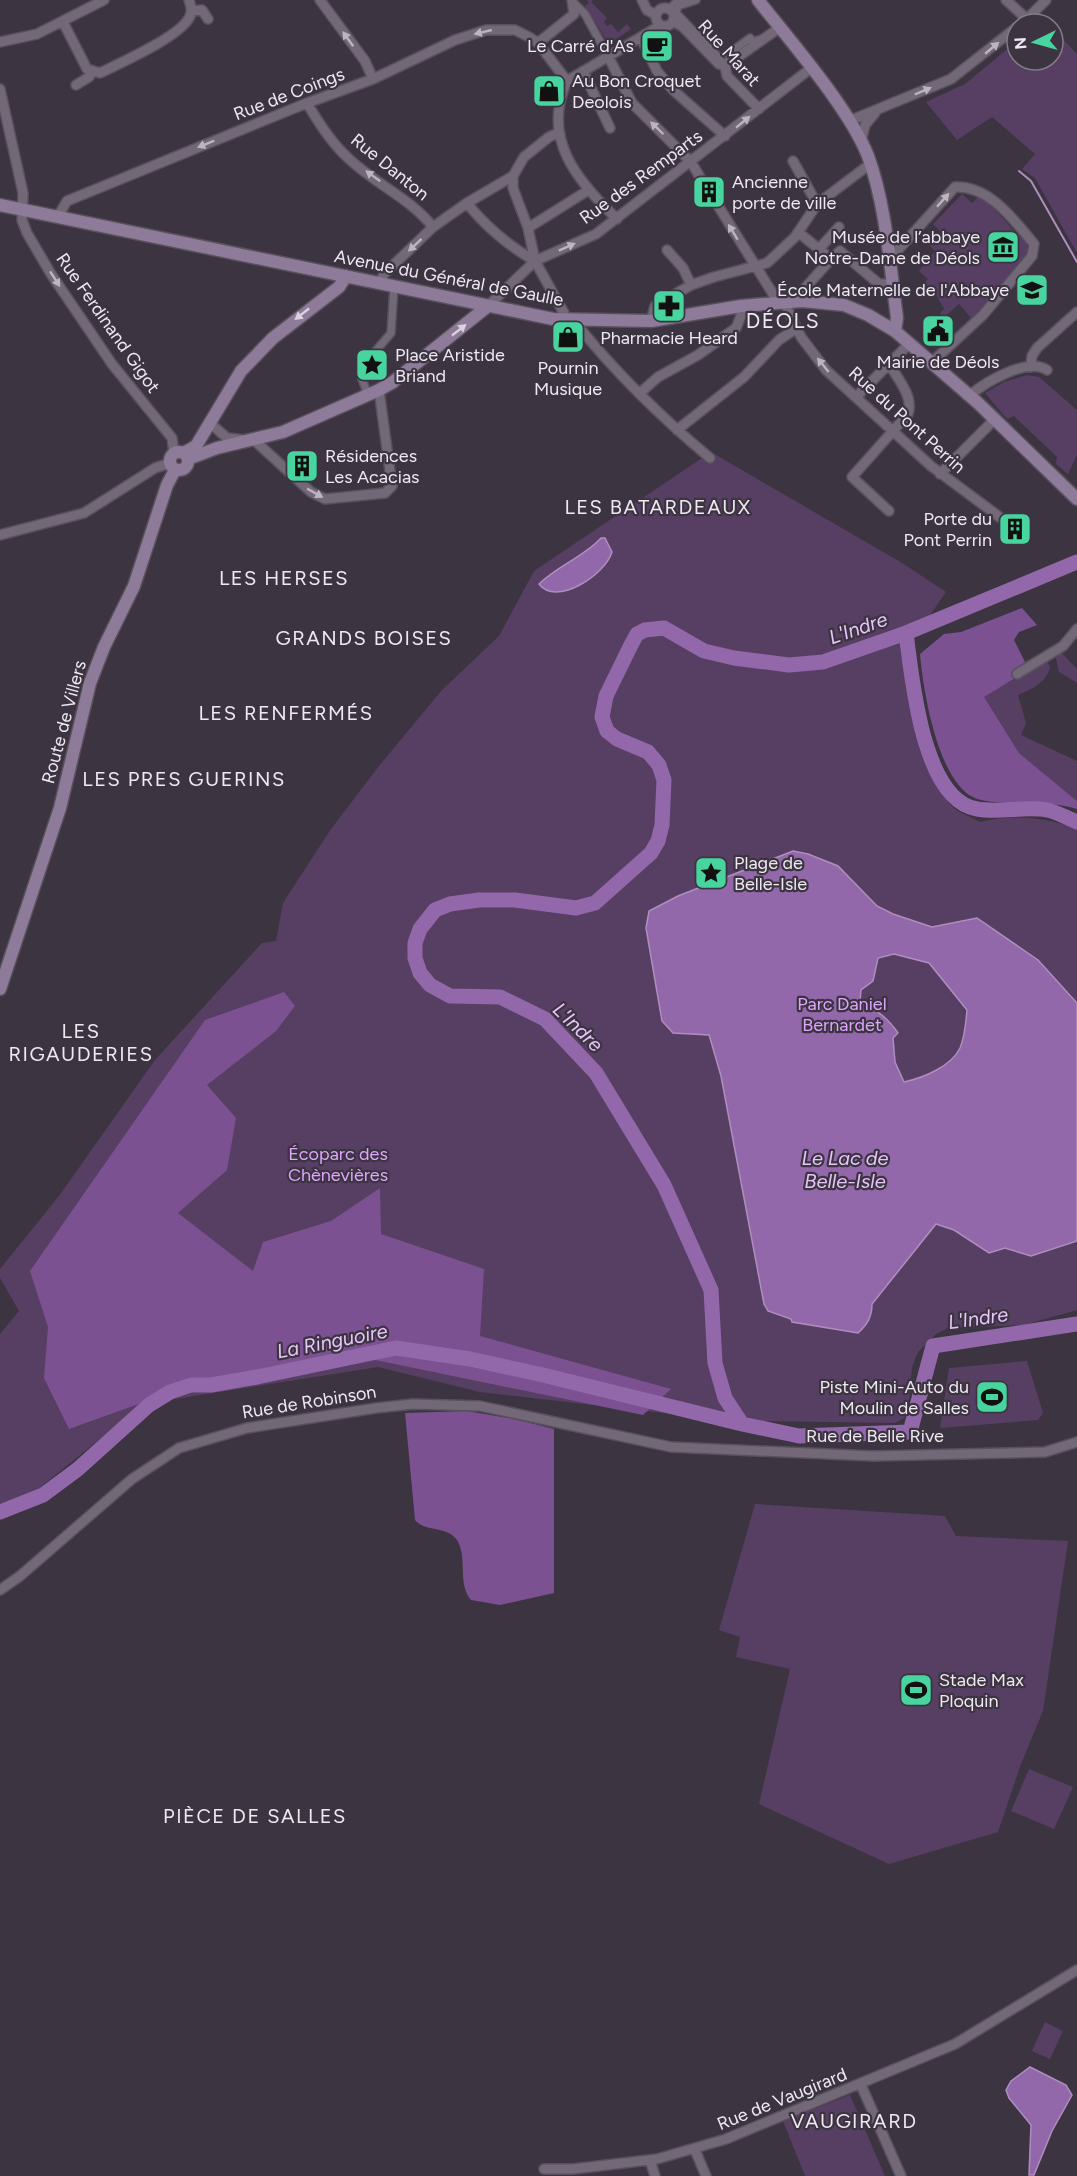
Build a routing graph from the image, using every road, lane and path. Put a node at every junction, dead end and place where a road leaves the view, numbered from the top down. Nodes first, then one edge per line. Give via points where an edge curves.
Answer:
1 (104, 0) edge
2 (189, 0) edge
3 (320, 0) edge
4 (642, 0) edge
5 (680, 0) edge
6 (696, 0) edge
7 (752, 0) edge
8 (758, 0) edge
9 (1006, 0) edge
10 (1046, 0) edge
11 (573, 2) edge
12 (668, 6) edge
13 (192, 10) junction
14 (1016, 12) edge
15 (1035, 12) edge
16 (656, 15) junction
17 (208, 19) dead end
18 (673, 21) junction
19 (63, 22) junction
20 (662, 26) junction
21 (779, 28) junction
22 (1005, 36) edge
23 (641, 38) junction
24 (0, 42) edge
25 (538, 43) junction
26 (608, 56) junction
27 (725, 66) junction
28 (810, 69) junction
29 (583, 71) junction
30 (92, 72) junction
31 (373, 79) junction
32 (567, 81) junction
33 (76, 85) dead end
34 (0, 89) edge
35 (307, 103) junction
36 (759, 109) junction
37 (877, 111) junction
38 (849, 121) junction
39 (610, 128) dead end
40 (558, 133) junction
41 (725, 136) junction
42 (861, 142) junction
43 (793, 161) dead end
44 (691, 162) junction
45 (870, 164) junction
46 (513, 176) junction
47 (587, 191) junction
48 (467, 203) junction
49 (817, 204) junction
50 (0, 205) edge
51 (22, 208) junction
52 (58, 216) junction
53 (617, 219) junction
54 (839, 227) dead end
55 (433, 228) junction
56 (528, 228) junction
57 (798, 232) junction
58 (668, 249) dead end
59 (819, 249) junction
60 (887, 257) junction
61 (831, 259) junction
62 (535, 261) junction
63 (755, 268) junction
64 (346, 276) junction
65 (380, 283) junction
66 (892, 284) junction
67 (691, 285) junction
68 (394, 286) junction
69 (802, 301) junction
70 (781, 302) junction
71 (488, 306) junction
72 (741, 306) junction
73 (1077, 312) edge
74 (563, 320) junction
75 (577, 321) junction
76 (651, 321) junction
77 (797, 328) junction
78 (895, 331) junction
79 (909, 344) junction
80 (931, 363) junction
81 (889, 364) junction
82 (1031, 367) junction
83 (1047, 370) dead end
84 (373, 392) junction
85 (640, 393) junction
86 (970, 395) junction
87 (856, 397) junction
88 (995, 418) junction
89 (210, 423) junction
90 (677, 430) junction
91 (892, 431) junction
92 (255, 441) junction
93 (710, 458) dead end
94 (178, 460) junction
95 (940, 474) junction
96 (1077, 499) edge
97 (889, 511) dead end
98 (1009, 524) dead end
99 (0, 536) edge
100 (1077, 630) edge
101 (1017, 674) dead end
102 (0, 989) edge
103 (1077, 1442) edge
104 (671, 1447) joint
105 (0, 1590) edge
106 (1077, 1970) edge
107 (861, 2085) junction
108 (695, 2150) junction
109 (650, 2160) junction
110 (544, 2169) dead end
111 (655, 2176) edge
112 (706, 2176) edge
113 (901, 2176) edge

1 - 19 street
2 - 13 street
31 -> 3 street
4 - 16 street via 647,10
5 - 12 street
6 - 7 street via 678,6 676,13 725,63 732,59 728,54 750,38 754,43 771,30 771,24
8 - 21 main road
9 - 14 street
10 - 15 street
11 - 25 street via 574,14
11 - 26 street via 585,14
12 - 16 street
12 - 18 street
13 - 17 street via 202,10
13 - 30 street via 189,20 147,50 100,73
16 - 20 street
18 - 20 street
18 - 27 street, Rue Marat
19 - 24 street via 38,34
19 - 30 street
20 - 23 street
21 - 27 street
21 - 28 main road
37 -> 22 street via 951,79
23 - 26 street
23 - 41 street via 657,71 673,90
25 -> 31 street, Rue de Coings via 515,30 486,30 454,40
25 - 32 street
26 - 29 street
44 -> 26 street, Rue du Pont Perrin via 632,103
27 - 36 street, Rue Marat via 727,76
28 - 36 street, Rue des Remparts
28 - 38 main road
29 - 32 street
29 - 39 street
30 - 33 street
31 - 35 street, Rue de Coings
32 - 40 street via 559,106
34 - 51 street, Rue Ferdinand Gigot via 23,193
35 -> 52 street, Rue de Coings via 67,201
55 -> 35 street, Rue Danton via 420,211 346,157
41 -> 36 street, Rue des Remparts
37 - 38 street
37 - 42 street via 865,125
38 - 42 main road
40 - 46 street via 524,158
40 - 47 street
41 - 44 street, Rue des Remparts
42 - 45 main road
43 - 49 street
44 - 53 street, Rue des Remparts
63 -> 44 street, Rue du Pont Perrin
45 - 49 street
45 - 60 main road via 879,196
46 - 48 street
46 - 56 street via 513,188
47 - 53 street
47 - 56 street
48 - 55 street
48 - 62 street via 522,254
49 - 57 street
50 - 51 main road, Avenue du Général de Gaulle
51 - 52 main road, Avenue du Général de Gaulle
51 -> 94 street, Rue Ferdinand Gigot via 27,233 51,274 112,364 172,438
52 - 64 main road, Avenue du Général de Gaulle
62 -> 53 street, Rue des Remparts via 596,234
54 - 59 street
55 -> 65 street via 384,274
56 - 62 street
57 - 59 street
57 - 63 street via 767,263
58 - 67 street
59 - 61 street
60 - 66 main road
60 -> 80 street via 955,187 976,188 1009,214 1034,244 1032,255 983,315
61 - 66 street via 840,251 879,284
61 - 69 street via 806,287
62 - 71 street, Rue des Remparts
62 - 74 street via 564,313
63 - 67 street
63 - 70 street, Rue du Pont Perrin
64 - 65 main road, Avenue du Général de Gaulle
64 -> 89 main road via 339,287 273,338 241,371
65 - 68 main road, Avenue du Général de Gaulle
66 - 78 main road
67 - 76 street via 655,306
68 - 71 main road, Avenue du Général de Gaulle
68 - 84 street via 392,333 373,354 362,379
69 - 70 main road, Avenue du Général de Gaulle
69 - 78 main road, Avenue du Général de Gaulle via 844,305
70 - 72 main road, Avenue du Général de Gaulle
70 - 77 street, Rue du Pont Perrin
71 - 74 main road, Avenue du Général de Gaulle
84 -> 71 main road via 403,374
72 - 76 main road, Avenue du Général de Gaulle
72 - 85 street via 736,328 658,377
73 - 82 street via 1036,348
74 - 75 main road, Avenue du Général de Gaulle
75 - 76 main road, Avenue du Général de Gaulle
75 - 85 street via 582,332
87 -> 77 street, Rue du Pont Perrin via 826,370
77 - 90 street
78 - 79 main road, Avenue du Général de Gaulle
79 - 80 main road, Avenue du Général de Gaulle
79 - 81 street
80 - 86 main road, Avenue du Général de Gaulle
81 - 87 street
81 - 91 street via 910,399 908,414
82 - 83 street
82 - 86 street via 996,378
84 - 92 main road
92 -> 84 street via 311,492 325,499 385,493 392,486
85 - 90 street
86 - 88 main road, Avenue du Général de Gaulle
87 - 91 street, Rue du Pont Perrin
88 - 95 street
88 - 96 main road, Avenue du Général de Gaulle
89 - 92 street via 227,438
89 - 94 main road via 196,446
90 - 93 street
91 - 95 street, Rue du Pont Perrin
91 - 97 street via 852,477
92 - 94 main road
94 - 99 street via 155,468 84,513
94 - 102 main road, Route de Villers via 134,586 90,683 60,808
95 - 98 street, Rue du Pont Perrin
100 - 101 street via 1064,646
103 - 104 street, Rue de Belle Rive via 1045,1452 873,1456
104 - 105 street, Rue de Robinson via 517,1412 447,1404 376,1408 247,1428 179,1448 155,1461
106 - 107 street, Rue de Vaugirard via 955,2044
107 - 108 street, Rue de Vaugirard
107 - 113 street
108 - 109 street, Rue de Vaugirard
108 - 112 street
109 - 110 street, Rue de Vaugirard
109 - 111 street

